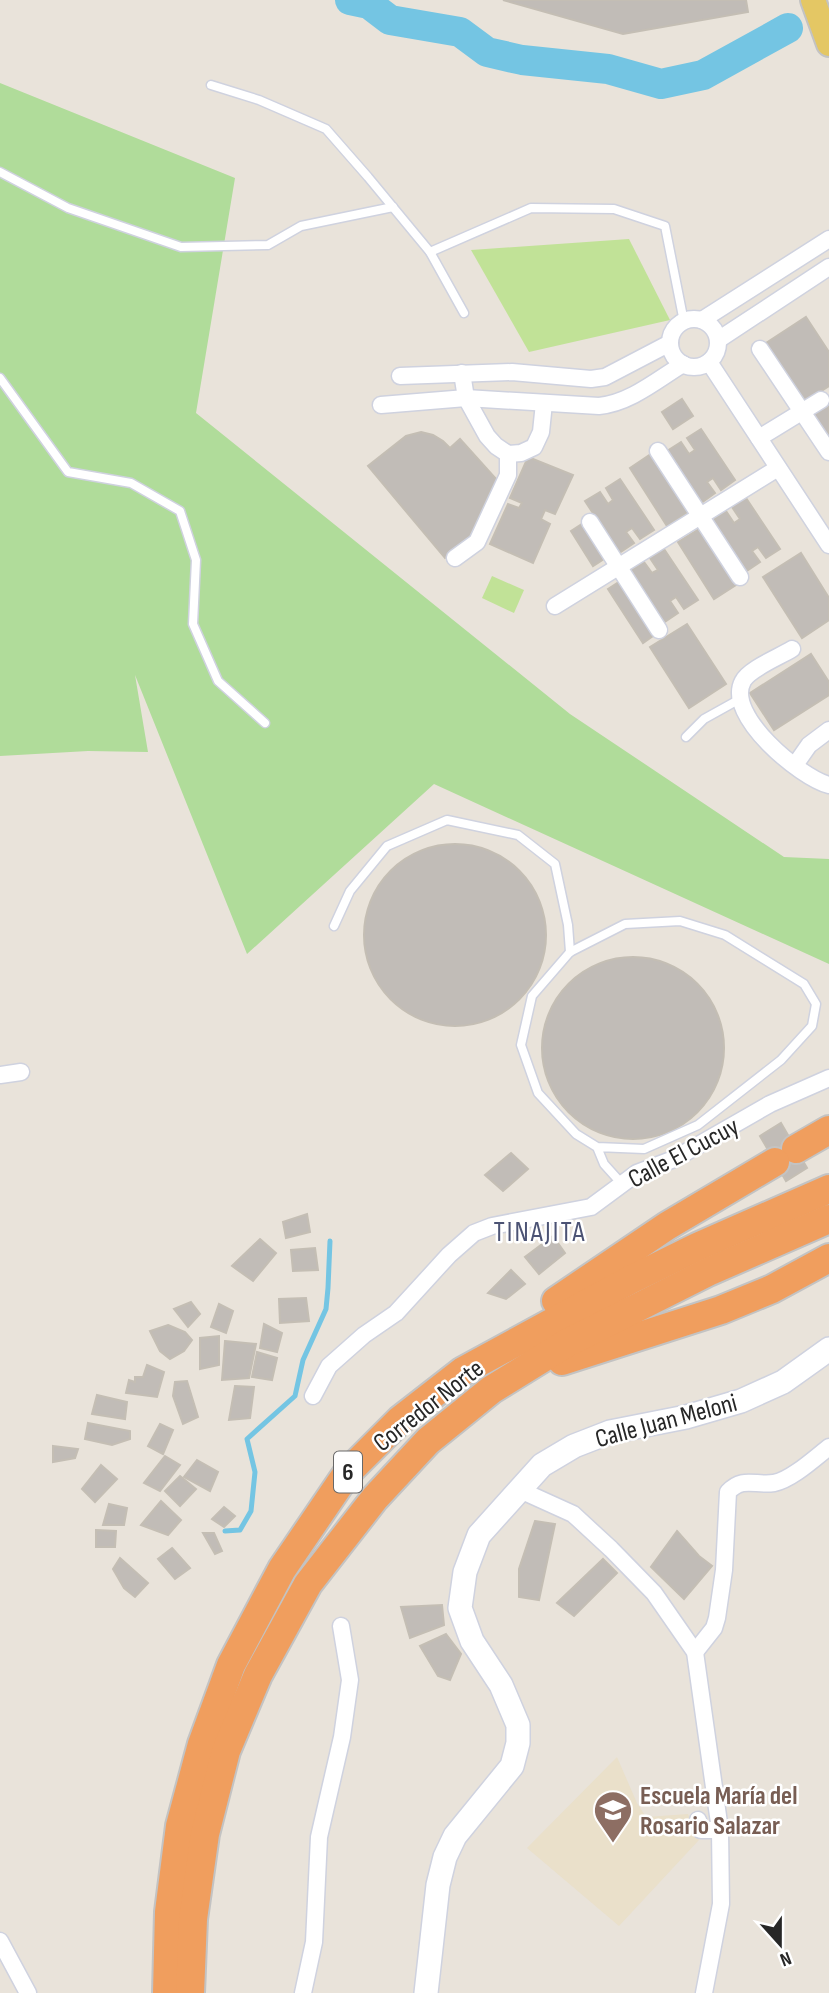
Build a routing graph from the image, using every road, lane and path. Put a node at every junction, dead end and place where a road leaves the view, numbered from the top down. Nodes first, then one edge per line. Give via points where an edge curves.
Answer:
1 (815, 4) edge
2 (829, 35) edge
3 (829, 44) edge
4 (211, 85) dead end
5 (0, 172) edge
6 (393, 206) junction
7 (829, 239) edge
8 (430, 252) junction
9 (829, 267) edge
10 (464, 313) dead end
11 (702, 320) junction
12 (684, 322) junction
13 (718, 340) junction
14 (670, 343) junction
15 (760, 349) dead end
16 (709, 362) junction
17 (684, 365) junction
18 (463, 373) junction
19 (400, 376) dead end
20 (0, 378) edge
21 (466, 398) junction
22 (821, 400) dead end
23 (544, 403) junction
24 (381, 405) dead end
25 (802, 411) junction
26 (759, 438) junction
27 (658, 451) dead end
28 (829, 452) edge
29 (509, 454) junction
30 (778, 467) junction
31 (700, 516) junction
32 (590, 522) dead end
33 (829, 545) edge
34 (455, 558) dead end
35 (618, 566) junction
36 (740, 577) dead end
37 (555, 606) dead end
38 (659, 630) dead end
39 (792, 649) dead end
40 (740, 699) junction
41 (265, 723) dead end
42 (829, 730) edge
43 (685, 737) dead end
44 (795, 765) junction
45 (829, 785) edge
46 (334, 926) dead end
47 (570, 952) junction
48 (21, 1072) dead end
49 (0, 1075) edge
50 (829, 1078) edge
51 (829, 1130) edge
52 (597, 1147) junction
53 (622, 1184) junction
54 (829, 1189) edge
55 (829, 1219) edge
56 (829, 1258) edge
57 (829, 1349) edge
58 (463, 1371) junction
59 (491, 1390) junction
60 (313, 1396) dead end
61 (829, 1447) edge
62 (520, 1490) junction
63 (341, 1626) dead end
64 (695, 1652) junction
65 (698, 1819) dead end
66 (720, 1830) junction
67 (0, 1941) edge
68 (28, 1993) edge
69 (167, 1993) edge
70 (190, 1993) edge
71 (303, 1993) edge
72 (426, 1993) edge
73 (704, 1993) edge

1 - 2 main road
1 - 3 main road
4 - 6 lane via 326,129
5 - 6 lane via 68,208 181,247 268,245 302,226
6 - 8 lane
7 - 11 street
8 - 10 lane
8 - 12 lane via 531,208 614,209 665,226
9 - 13 street
11 - 12 street
11 - 13 street via 713,328
12 - 14 street
13 - 16 street
14 - 17 street via 676,359
14 - 18 street via 605,377
15 - 25 street
16 - 17 street
16 - 26 street
17 - 23 street via 613,405
18 - 19 street
18 - 21 street
20 - 41 lane via 68,472 131,483 180,511 196,560 193,624 218,681
21 - 23 street
21 - 24 street
21 - 29 street via 487,436
22 - 25 street
23 - 29 street via 541,432 534,447
25 - 26 street
25 - 28 street
26 - 30 street
27 - 31 street
29 - 34 street via 508,475 477,542
30 - 31 street
30 - 33 street
31 - 35 street
31 - 36 street
32 - 35 street
35 - 37 street
35 - 38 street
39 - 40 street via 747,675
40 - 43 lane via 704,719
40 - 44 street via 757,731
42 - 44 street via 809,745
44 - 45 street
46 - 47 lane via 350,891 387,846 447,820 518,835 555,864
47 - 52 lane via 532,996 521,1045 538,1093 576,1134
47 - 52 lane via 625,924 680,921 725,935 804,984 816,1004 812,1026 781,1060 698,1125 645,1149
48 - 49 street
50 - 53 street, Calle El Cucuy via 770,1104 674,1159 637,1172
51 - 58 highway via 667,1226
52 - 53 lane via 604,1164
53 - 60 street, Calle El Cucuy via 591,1208 474,1233 396,1313 329,1366
54 - 58 highway, Corredor Norte / 6 via 630,1280
55 - 59 highway, Corredor Norte / 6 via 640,1305
56 - 59 highway via 721,1310 565,1360
57 - 62 main road, Calle Juan Meloni via 783,1382 741,1401 610,1432 574,1446 542,1465
58 - 69 highway, Corredor Norte / 6 via 400,1420 348,1472 282,1569 231,1665 202,1744 180,1826 169,1912
59 - 70 highway, Corredor Norte / 6 via 428,1441 375,1498 309,1584 258,1675 226,1751 205,1833 192,1919
61 - 64 street via 783,1481 740,1483 728,1492 717,1618
62 - 64 street via 573,1514 611,1549 654,1593
62 - 72 main road, Calle Juan Meloni via 479,1535 465,1572 460,1608 472,1641 519,1725 518,1743 512,1766 455,1836 445,1857
63 - 71 street via 350,1680 319,1837 314,1942
64 - 66 street
65 - 66 street via 701,1830
66 - 73 street via 721,1904
67 - 68 street

